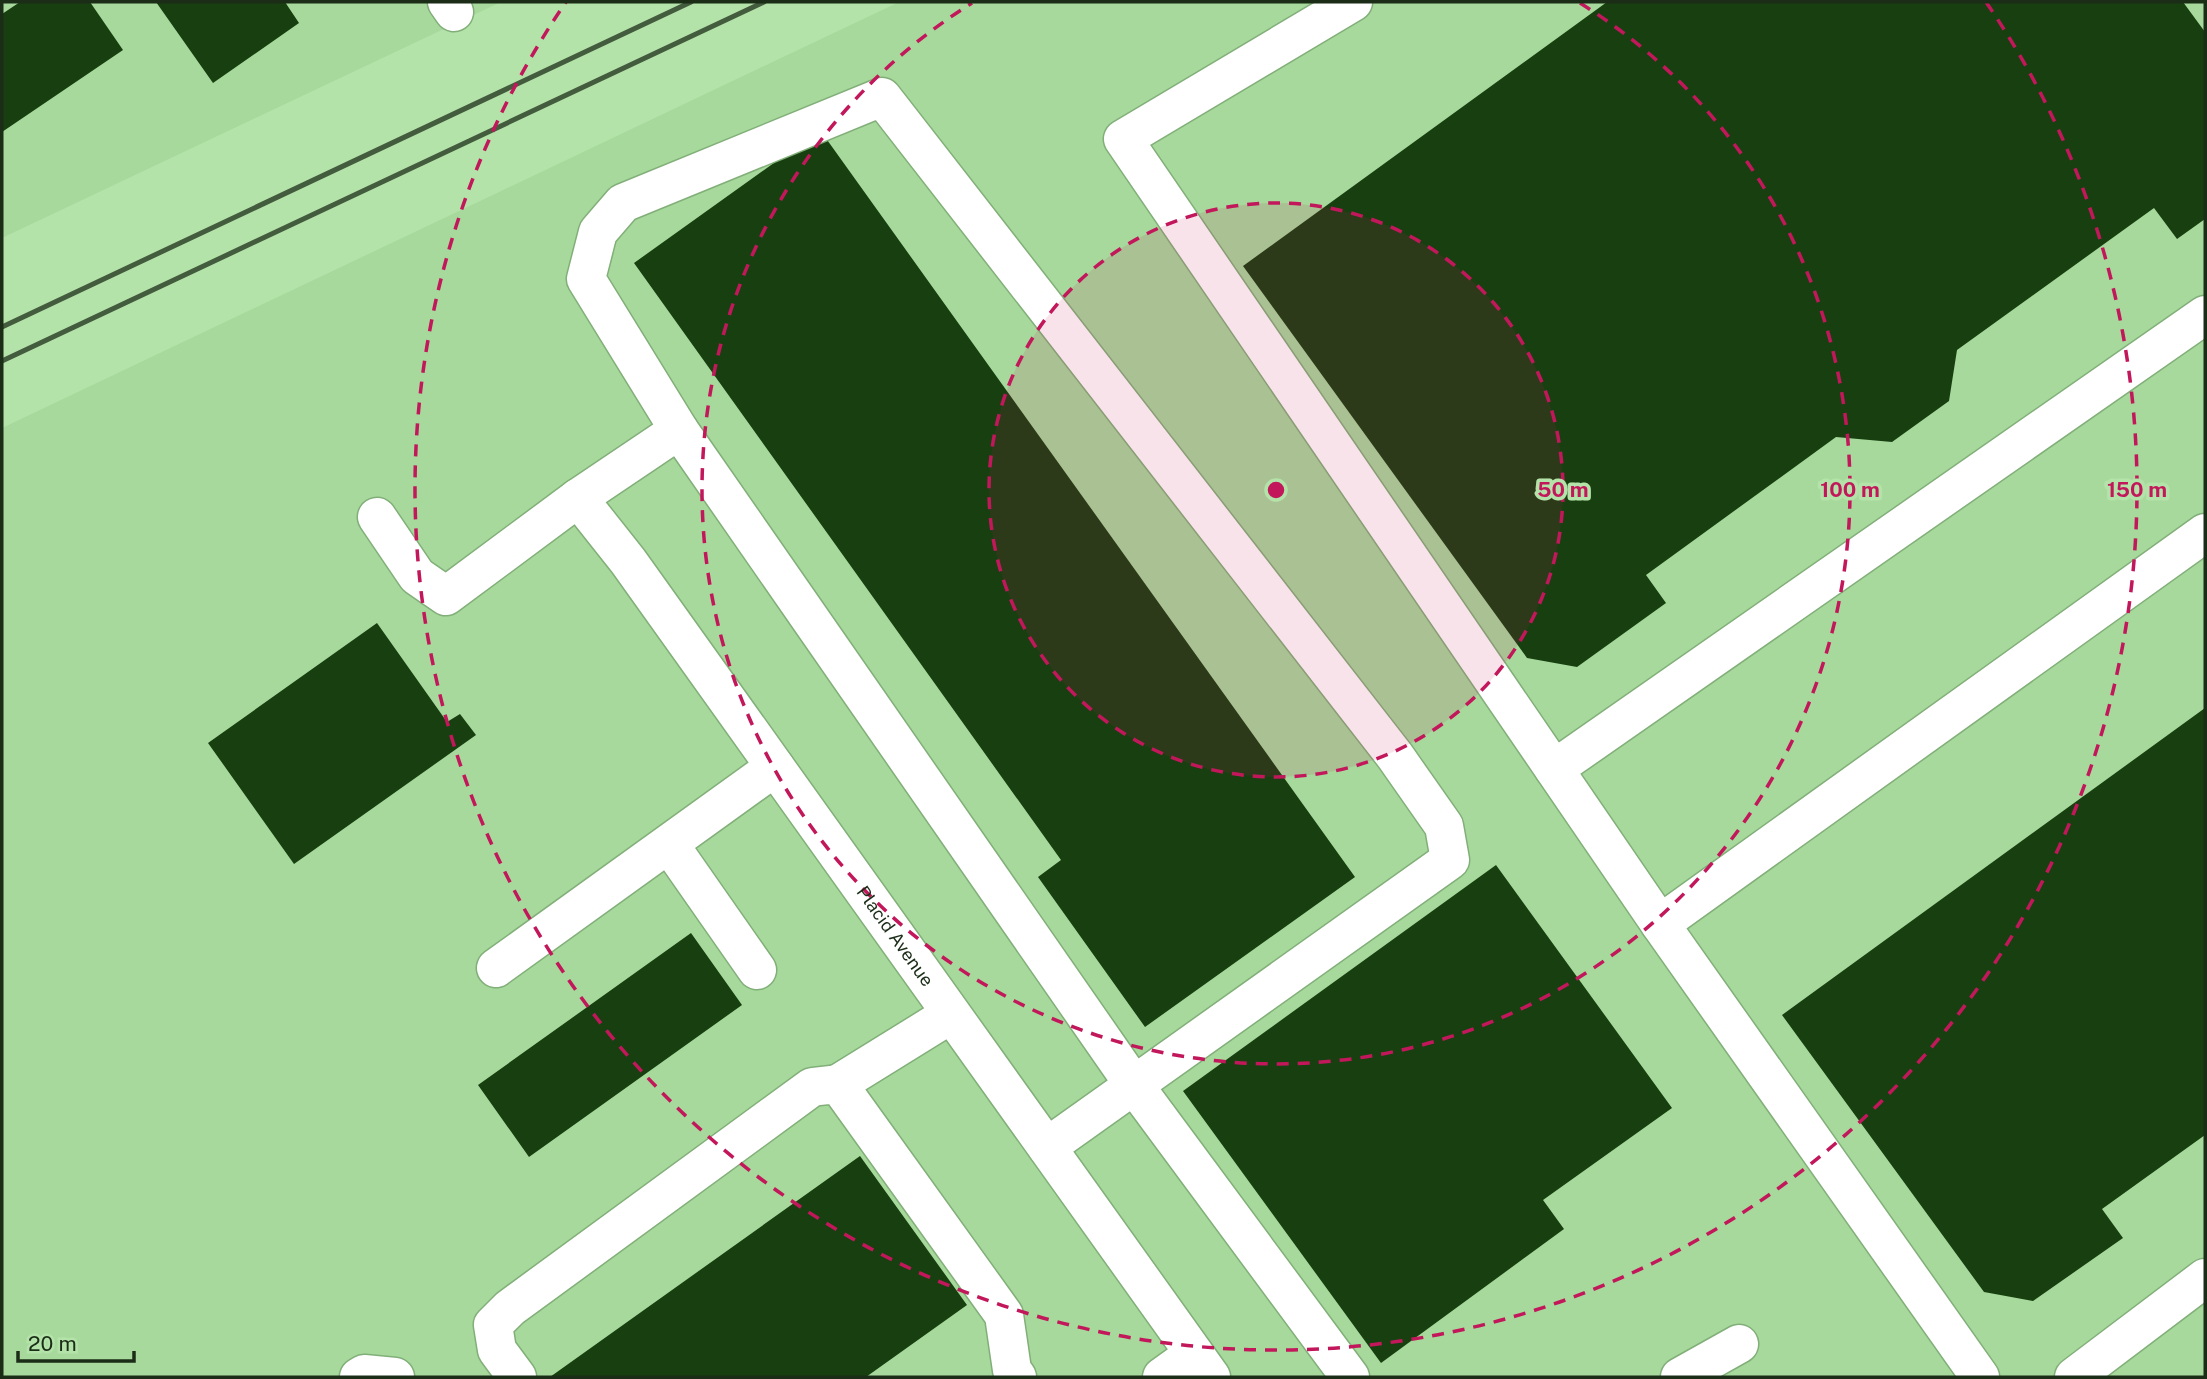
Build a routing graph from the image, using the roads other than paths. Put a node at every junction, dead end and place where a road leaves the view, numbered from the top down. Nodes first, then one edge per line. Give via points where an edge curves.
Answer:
1 (1353, 2) edge
2 (2205, 315) edge
3 (679, 430) junction
4 (578, 498) junction
5 (377, 517) dead end
6 (2205, 533) edge
7 (775, 767) junction
8 (1554, 769) junction
9 (669, 844) junction
10 (1660, 924) junction
11 (496, 968) dead end
12 (757, 970) dead end
13 (951, 1014) junction
14 (838, 1084) junction
15 (1135, 1084) junction
16 (1046, 1147) junction
17 (2205, 1278) edge
18 (1740, 1344) dead end
19 (1203, 1366) edge
20 (1010, 1375) edge
21 (359, 1377) edge
22 (395, 1377) edge
23 (517, 1377) edge
24 (1162, 1377) edge
25 (1350, 1377) edge
26 (1680, 1377) edge
27 (1980, 1377) edge
28 (2074, 1377) edge

1 - 8 street via 1123,139
2 - 8 street
3 - 4 street
3 - 15 street
3 - 15 street via 586,279 598,232 623,203 882,97 1395,755 1444,826 1450,860
4 - 5 street via 446,596 417,576
4 - 7 street, Placid Avenue
6 - 10 street
7 - 9 street
7 - 13 street, Placid Avenue
8 - 10 street
9 - 11 street
9 - 12 street
10 - 27 street
13 - 14 street
13 - 16 street, Placid Avenue
14 - 20 street via 1004,1315
14 - 23 street via 812,1087 510,1308 493,1325 497,1350
15 - 16 street
15 - 25 street
16 - 19 street, Placid Avenue
17 - 28 street
18 - 26 street
19 - 24 street
21 - 22 street

